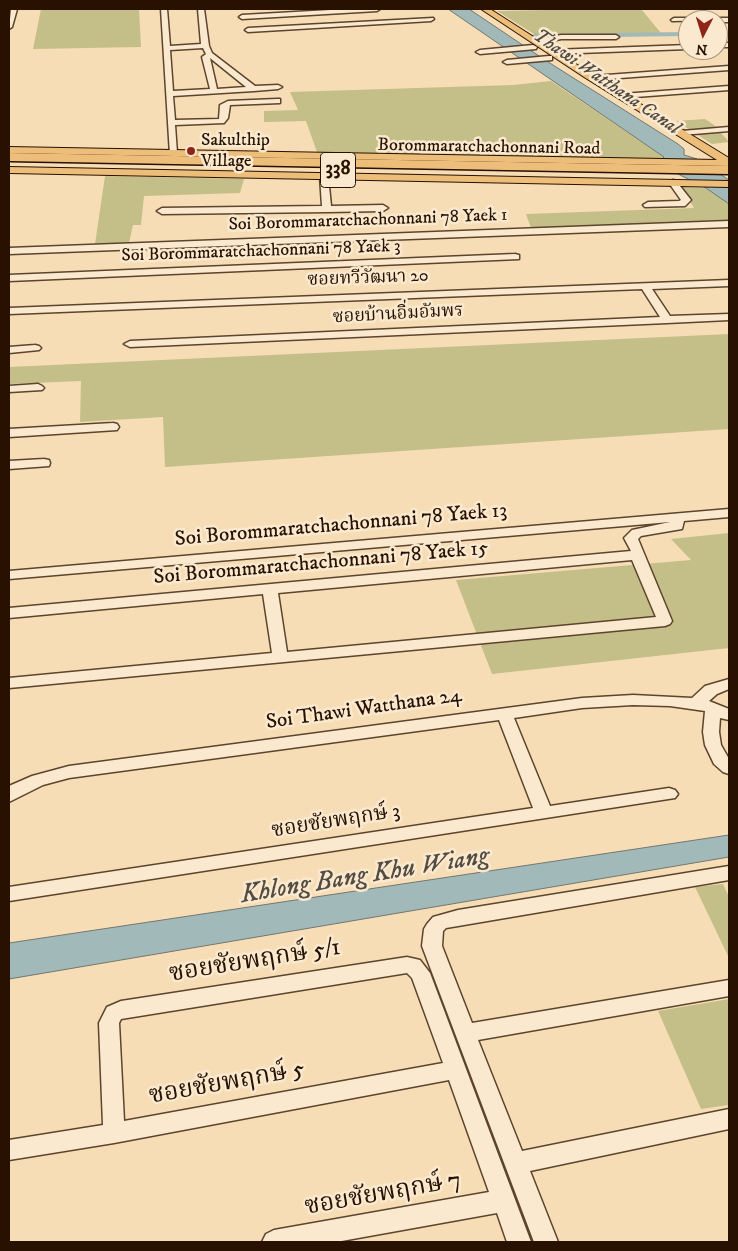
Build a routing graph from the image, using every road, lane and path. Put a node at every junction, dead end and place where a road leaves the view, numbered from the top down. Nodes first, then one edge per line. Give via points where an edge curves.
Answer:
1 (164, 9) edge
2 (170, 9) edge
3 (201, 9) edge
4 (238, 9) edge
5 (377, 9) edge
6 (473, 9) edge
7 (485, 9) edge
8 (12, 12) edge
9 (242, 17) junction
10 (430, 18) dead end
11 (674, 20) dead end
12 (729, 20) edge
13 (9, 27) edge
14 (616, 37) dead end
15 (205, 46) junction
16 (532, 46) junction
17 (167, 48) junction
18 (678, 48) edge
19 (480, 52) dead end
20 (210, 55) junction
21 (548, 56) junction
22 (508, 62) dead end
23 (729, 68) edge
24 (593, 78) junction
25 (278, 88) dead end
26 (729, 88) edge
27 (254, 89) junction
28 (214, 91) junction
29 (169, 94) junction
30 (622, 96) junction
31 (277, 101) dead end
32 (171, 123) junction
33 (729, 129) edge
34 (682, 133) junction
35 (9, 150) edge
36 (173, 153) junction
37 (690, 154) junction
38 (718, 155) junction
39 (9, 157) edge
40 (676, 162) junction
41 (729, 163) edge
42 (9, 164) edge
43 (178, 167) junction
44 (9, 170) edge
45 (664, 172) junction
46 (324, 176) junction
47 (726, 176) edge
48 (648, 205) dead end
49 (327, 208) junction
50 (383, 208) dead end
51 (162, 211) dead end
52 (729, 224) edge
53 (488, 245) junction
54 (475, 247) dead end
55 (9, 251) edge
56 (297, 253) junction
57 (515, 257) dead end
58 (478, 259) junction
59 (93, 261) junction
60 (9, 278) edge
61 (729, 283) edge
62 (645, 286) junction
63 (9, 311) edge
64 (729, 317) edge
65 (667, 320) junction
66 (130, 344) dead end
67 (35, 348) dead end
68 (9, 350) edge
69 (38, 388) dead end
70 (9, 389) edge
71 (113, 427) dead end
72 (9, 433) edge
73 (44, 463) dead end
74 (9, 465) edge
75 (729, 513) edge
76 (677, 518) junction
77 (637, 555) junction
78 (9, 575) edge
79 (270, 590) junction
80 (9, 613) edge
81 (280, 657) junction
82 (9, 683) edge
83 (729, 684) edge
84 (696, 704) junction
85 (713, 708) junction
86 (504, 713) junction
87 (729, 715) edge
88 (729, 768) edge
89 (669, 794) dead end
90 (9, 796) edge
91 (544, 813) junction
92 (729, 873) edge
93 (9, 894) edge
94 (729, 988) edge
95 (466, 1033) junction
96 (454, 1070) junction
97 (729, 1119) edge
98 (114, 1133) junction
99 (9, 1150) edge
100 (516, 1163) junction
101 (503, 1201) junction
102 (274, 1242) edge
103 (518, 1242) edge
104 (546, 1242) edge

1 - 2 street
1 - 17 street
3 - 15 street
4 - 9 street
5 - 9 street
6 - 16 main road
7 - 16 main road
8 - 13 street
9 - 10 street via 250,32
11 - 12 street
14 - 16 street via 556,38
15 - 17 street
15 - 20 street
16 - 19 street
16 - 21 main road
17 - 29 street
18 - 21 street
20 - 27 street
20 - 28 street via 206,57
21 - 22 street
21 - 24 main road
21 - 37 main road via 678,138
23 - 24 street
24 - 30 main road
25 - 27 street
26 - 30 street
27 - 28 street
28 - 29 street
29 - 32 street
30 - 34 main road
31 - 32 street via 228,103 224,105 224,118 221,120
32 - 36 street
33 - 34 street
34 - 38 main road
35 - 36 main road, 338
36 - 45 main road, 338
37 - 38 main road
37 - 40 main road
38 - 41 main road
39 - 45 highway, Borommaratchachonnani Road / 338
40 - 41 main road, 338
40 - 45 main road, 338
42 - 43 highway, Borommaratchachonnani Road / 338
43 - 44 highway
43 - 45 highway, Borommaratchachonnani Road / 338
44 - 46 main road, 338
45 - 46 main road, 338
45 - 47 highway, Borommaratchachonnani Road / 338
45 - 47 main road, 338 via 686,183
45 - 48 street via 686,200 682,204
46 - 49 street
49 - 50 street
49 - 51 street
52 - 53 street, Soi Borommaratchachonnani 78 Yaek 1
53 - 56 street, Soi Borommaratchachonnani 78 Yaek 1
53 - 57 street, Soi Borommaratchachonnani 78 Yaek 3
53 - 58 street, Soi Borommaratchachonnani 78 Yaek 3
54 - 58 street
55 - 59 street, Soi Borommaratchachonnani 78 Yaek 1
56 - 58 street, Soi Borommaratchachonnani 78 Yaek 3
56 - 59 street, Soi Borommaratchachonnani 78 Yaek 3
56 - 59 street, Soi Borommaratchachonnani 78 Yaek 1
59 - 60 street, Soi Borommaratchachonnani 78 Yaek 3
61 - 62 street, ซอยทวีวัฒนา 20
62 - 63 street, ซอยทวีวัฒนา 20
62 - 65 street
64 - 65 street, ซอยบ้านอิ่มอัมพร
65 - 66 street, ซอยบ้านอิ่มอัมพร
67 - 68 street
69 - 70 street
71 - 72 street
73 - 74 street
75 - 76 street, Soi Borommaratchachonnani 78 Yaek 13
76 - 77 street via 677,526 634,535
76 - 78 street, Soi Borommaratchachonnani 78 Yaek 13
77 - 79 street, Soi Borommaratchachonnani 78 Yaek 15
77 - 81 street via 665,622
79 - 80 street, Soi Borommaratchachonnani 78 Yaek 15
79 - 81 street
81 - 82 street
83 - 84 street via 711,690
84 - 85 street, Soi Thawi Watthana 24
84 - 86 street, Soi Thawi Watthana 24 via 633,700
85 - 87 street, Soi Thawi Watthana 24
85 - 88 street via 713,745 720,760
86 - 90 street, Soi Thawi Watthana 24 via 69,772 38,780
86 - 91 street
89 - 91 street, ซอยชัยพฤกษ์ 3
91 - 93 street, ซอยชัยพฤกษ์ 3
92 - 95 street via 440,922 434,929 432,946
94 - 95 street
95 - 100 street
96 - 98 street, ซอยชัยพฤกษ์ 5
96 - 98 street, ซอยชัยพฤกษ์ 5/1 via 420,973 413,966 121,1010 114,1013 109,1023
96 - 101 street
97 - 100 street
98 - 99 street, ซอยชัยพฤกษ์ 5
100 - 104 street
101 - 102 street, ซอยชัยพฤกษ์ 7
101 - 103 street

